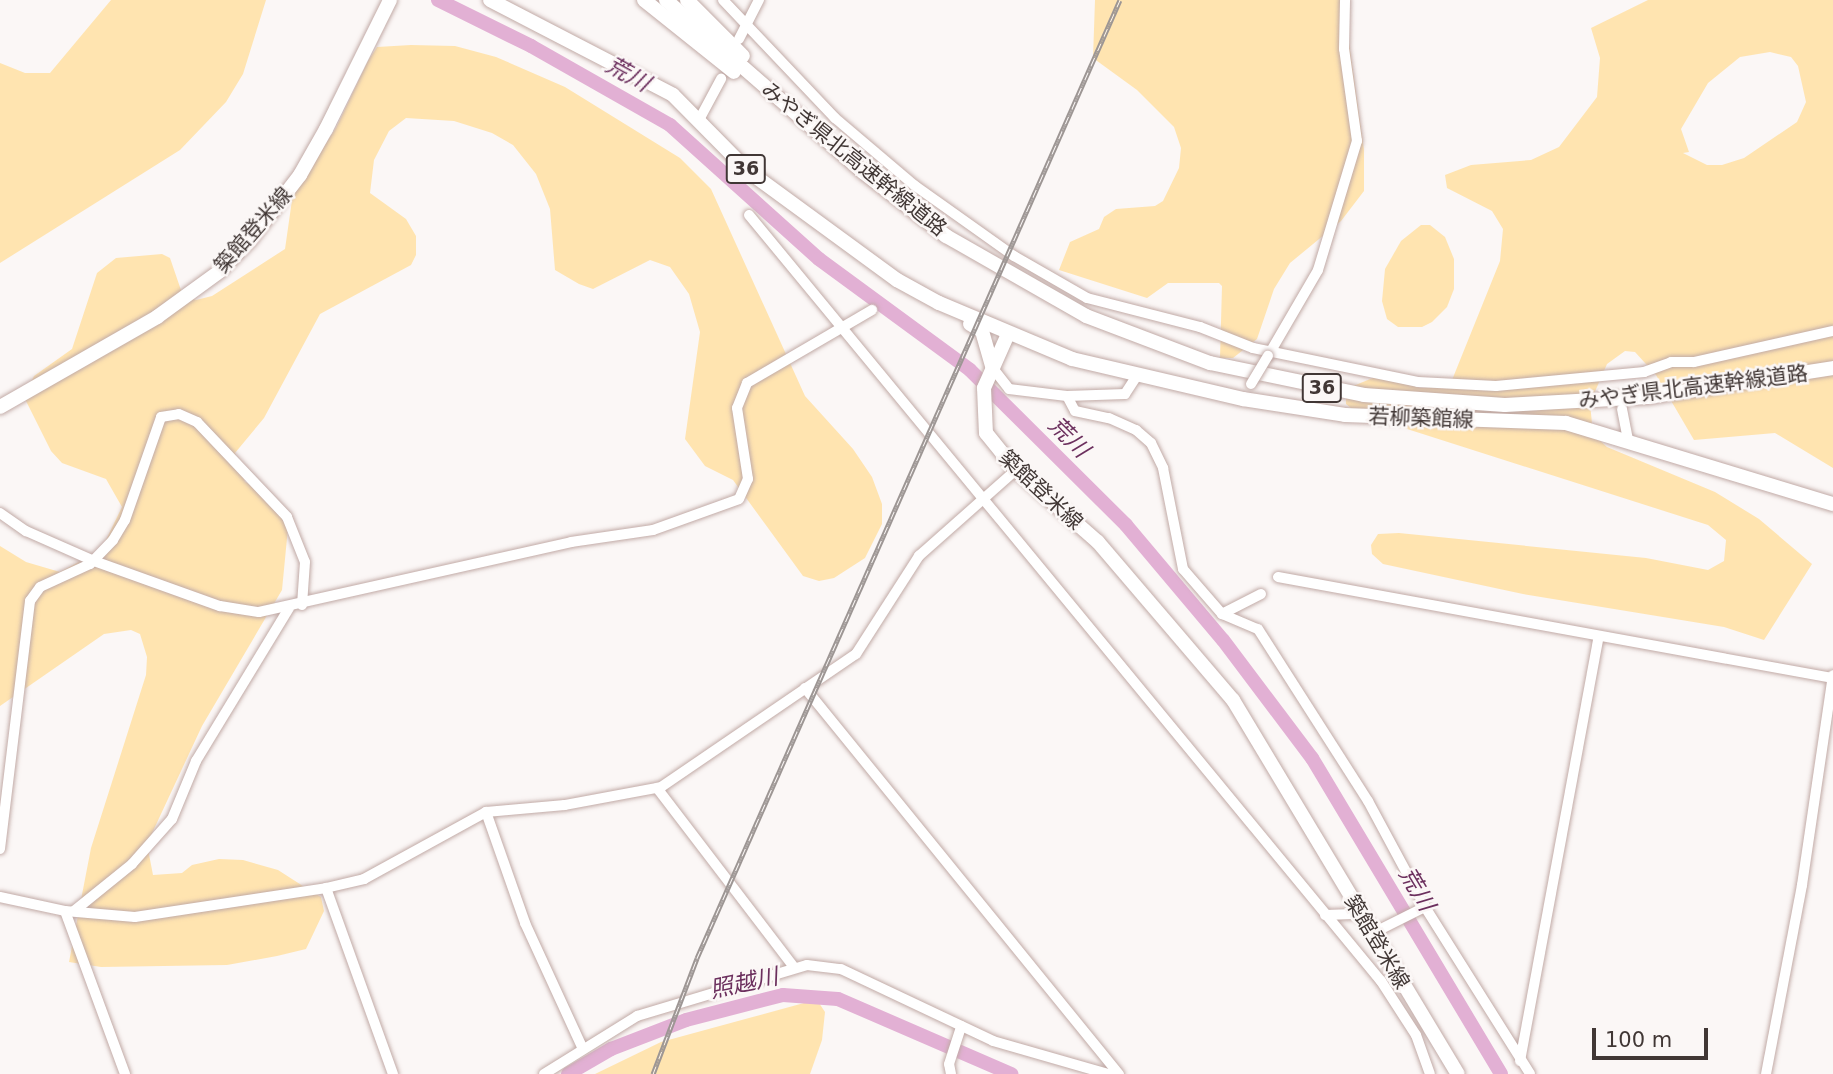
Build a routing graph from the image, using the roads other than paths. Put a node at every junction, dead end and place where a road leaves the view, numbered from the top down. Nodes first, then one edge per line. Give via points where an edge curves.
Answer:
1 (390, 0) edge
2 (490, 0) edge
3 (643, 0) edge
4 (666, 0) edge
5 (687, 0) edge
6 (723, 0) edge
7 (759, 0) edge
8 (1345, 0) edge
9 (746, 26) junction
10 (739, 40) dead end
11 (722, 79) dead end
12 (699, 120) junction
13 (863, 172) junction
14 (749, 215) dead end
15 (939, 303) junction
16 (873, 310) dead end
17 (839, 328) junction
18 (1833, 331) edge
19 (1008, 334) junction
20 (1269, 354) junction
21 (1833, 368) edge
22 (991, 369) junction
23 (1619, 375) junction
24 (1136, 377) junction
25 (1620, 389) dead end
26 (1067, 396) junction
27 (1243, 399) junction
28 (0, 407) edge
29 (1622, 409) dead end
30 (1628, 441) junction
31 (1016, 470) junction
32 (982, 500) junction
33 (1833, 505) edge
34 (0, 513) edge
35 (94, 561) junction
36 (1278, 577) dead end
37 (1261, 594) dead end
38 (302, 605) junction
39 (289, 608) junction
40 (1222, 614) junction
41 (1599, 636) junction
42 (1833, 677) edge
43 (805, 688) junction
44 (657, 788) junction
45 (486, 812) junction
46 (0, 849) edge
47 (326, 888) junction
48 (0, 897) edge
49 (1423, 908) junction
50 (69, 911) junction
51 (1360, 914) junction
52 (1325, 915) junction
53 (1371, 934) junction
54 (794, 967) junction
55 (961, 1026) junction
56 (582, 1046) junction
57 (1520, 1061) junction
58 (125, 1074) edge
59 (393, 1074) edge
60 (544, 1074) edge
61 (951, 1074) edge
62 (1108, 1074) edge
63 (1119, 1074) edge
64 (1430, 1074) edge
65 (1458, 1074) edge
66 (1530, 1074) edge
67 (1766, 1074) edge

1 - 28 main road, 築館登米線 via 300,175 250,240 220,271 157,317
2 - 12 main road, 36 via 648,79
3 - 13 main road
4 - 13 main road, みやぎ県北高速幹線道路 / 36
5 - 13 main road
6 - 9 street
7 - 9 street
8 - 20 street via 1344,49 1357,141 1318,270
9 - 10 street
9 - 20 street via 835,118 914,185 1049,278 1087,298 1200,327
11 - 12 street
12 - 15 main road, 36 via 768,187 897,280
13 - 21 main road, みやぎ県北高速幹線道路 / 36 via 946,236 1086,316 1169,350 1286,382 1432,403 1561,404 1648,397
14 - 17 street
15 - 19 main road, 36
15 - 22 main road via 982,331
16 - 17 street
17 - 32 street
17 - 38 street via 747,383 737,408 748,479 739,499 730,505 653,530 571,542
18 - 23 street
19 - 22 main road, 築館登米線
19 - 24 main road, 若柳築館線
20 - 23 street via 1462,387
20 - 27 street, bridge
22 - 26 street via 1009,389
22 - 31 main road, 築館登米線 via 982,406 986,433
23 - 25 street
24 - 26 street via 1125,394
24 - 27 main road, 若柳築館線
26 - 40 street via 1075,411 1109,418 1151,443 1163,468 1183,569
27 - 30 main road, 若柳築館線 via 1391,419 1566,423
29 - 30 street
30 - 33 main road, 若柳築館線
31 - 32 street
31 - 51 main road, 築館登米線 via 1098,542 1233,700
32 - 43 street via 919,556 856,654
32 - 52 street
34 - 35 street via 26,531
35 - 38 street via 125,520 156,423 171,414 186,415 253,478 286,517 305,562
35 - 39 street via 232,609
35 - 46 street via 40,587 30,601
36 - 41 street
37 - 40 street
38 - 39 street
39 - 50 street via 196,761 172,819 132,863
40 - 49 street via 1258,629 1368,801
41 - 42 street
41 - 57 street
42 - 67 street via 1802,885
43 - 44 street
43 - 63 street
44 - 45 street via 565,806
44 - 54 street
45 - 47 street via 364,879
45 - 56 street via 525,923
47 - 50 street via 135,917
47 - 59 street
48 - 50 street
49 - 53 street
49 - 57 street
50 - 58 street
51 - 52 street
51 - 53 main road, 築館登米線
52 - 64 street via 1399,1007
53 - 65 main road, 築館登米線
54 - 55 street via 841,969
54 - 56 street via 637,1016
55 - 61 street via 949,1064
55 - 62 street via 1016,1049
56 - 60 street
57 - 66 street

